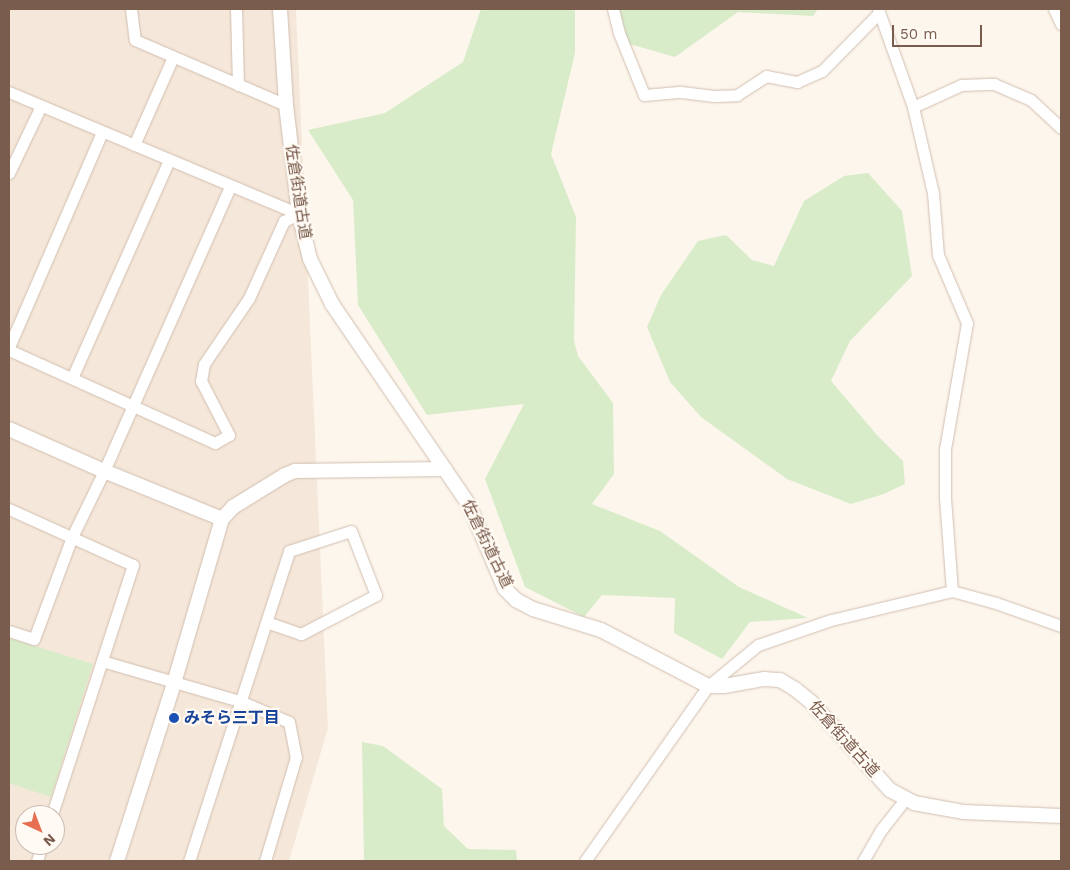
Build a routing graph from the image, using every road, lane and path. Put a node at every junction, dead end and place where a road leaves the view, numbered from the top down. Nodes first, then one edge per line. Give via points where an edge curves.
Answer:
1 (132, 9) edge
2 (236, 9) edge
3 (280, 9) edge
4 (613, 9) edge
5 (1054, 9) edge
6 (878, 11) edge
7 (1061, 24) edge
8 (173, 57) junction
9 (238, 86) junction
10 (9, 92) edge
11 (41, 106) junction
12 (286, 106) junction
13 (912, 107) junction
14 (1061, 128) edge
15 (102, 132) junction
16 (134, 145) junction
17 (169, 160) junction
18 (9, 173) edge
19 (230, 186) junction
20 (299, 214) junction
21 (9, 348) edge
22 (72, 378) junction
23 (132, 406) junction
24 (9, 429) edge
25 (445, 469) junction
26 (104, 472) junction
27 (9, 508) edge
28 (222, 519) junction
29 (72, 537) junction
30 (952, 591) junction
31 (267, 622) junction
32 (1061, 626) edge
33 (9, 631) edge
34 (102, 661) junction
35 (174, 683) junction
36 (708, 686) junction
37 (240, 701) junction
38 (905, 799) junction
39 (55, 805) edge
40 (1061, 816) edge
41 (117, 861) edge
42 (189, 861) edge
43 (264, 861) edge
44 (585, 861) edge
45 (863, 861) edge

1 - 8 street via 135,40
2 - 9 street
3 - 12 street, 佐倉街道古道
4 - 6 street via 644,95 681,92 714,96 738,95 766,76 796,82 822,71
5 - 7 street
6 - 13 street
8 - 9 street
8 - 16 street
9 - 12 street
10 - 11 street
11 - 15 street
11 - 18 street
12 - 20 street, 佐倉街道古道
13 - 14 street via 961,85 994,84 1031,100
13 - 30 street via 933,193 938,255 968,324 945,449 944,498
15 - 16 street
15 - 21 street
16 - 17 street
17 - 19 street
17 - 22 street
19 - 20 street
19 - 23 street
20 - 23 street via 284,221 250,298 204,364 201,381 229,435 215,443
20 - 25 street, 佐倉街道古道 via 310,259 332,304
21 - 22 street
22 - 23 street
23 - 26 street
24 - 26 street
25 - 28 street via 295,471 233,508
25 - 36 street, 佐倉街道古道 via 469,504 505,589 516,600 601,630
26 - 28 street
26 - 29 street
27 - 29 street
28 - 35 street
29 - 33 street via 34,639
29 - 34 street via 134,565
30 - 32 street
30 - 36 street via 831,620 758,645
31 - 31 street via 289,551 351,531 376,595 301,634
31 - 37 street
34 - 35 street
34 - 39 street
35 - 37 street
35 - 41 street
36 - 38 street, 佐倉街道古道 via 764,679 780,680 796,689 812,702 890,790
36 - 44 street
37 - 42 street
37 - 43 street via 289,722 296,757
38 - 40 street, 佐倉街道古道 via 964,812
38 - 45 street

